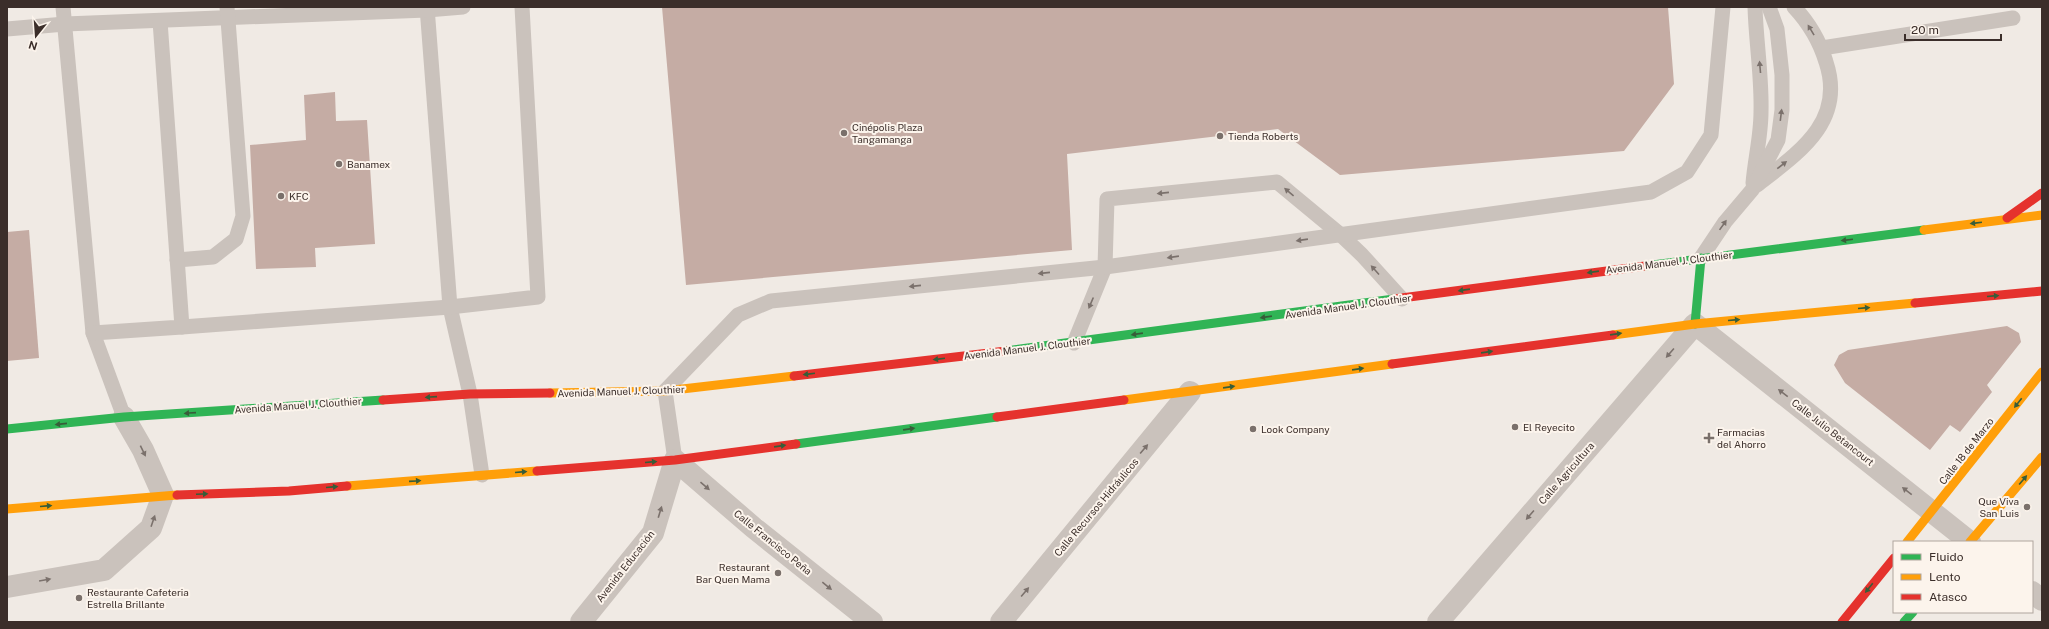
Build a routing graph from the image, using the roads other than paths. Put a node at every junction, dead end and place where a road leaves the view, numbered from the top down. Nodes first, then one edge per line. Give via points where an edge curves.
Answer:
1 (63, 7) edge
2 (463, 7) edge
3 (522, 7) edge
4 (1723, 7) edge
5 (1755, 7) edge
6 (1769, 7) edge
7 (1794, 7) edge
8 (427, 8) edge
9 (227, 13) edge
10 (2014, 18) dead end
11 (160, 20) junction
12 (65, 24) junction
13 (7, 29) edge
14 (1822, 48) junction
15 (1752, 190) junction
16 (2042, 193) edge
17 (2042, 215) edge
18 (2004, 220) junction
19 (1340, 235) junction
20 (1701, 258) junction
21 (177, 260) junction
22 (1105, 267) junction
23 (2042, 291) edge
24 (1402, 299) junction
25 (450, 307) junction
26 (1695, 324) junction
27 (182, 327) junction
28 (93, 333) junction
29 (1074, 343) junction
30 (2042, 372) edge
31 (665, 391) junction
32 (1190, 392) junction
33 (470, 394) junction
34 (124, 417) junction
35 (7, 429) edge
36 (2042, 457) edge
37 (675, 460) junction
38 (482, 476) junction
39 (163, 495) junction
40 (7, 509) edge
41 (1932, 511) junction
42 (1908, 541) edge
43 (1969, 541) edge
44 (1971, 541) edge
45 (1893, 559) edge
46 (7, 587) edge
47 (2033, 593) edge
48 (2042, 600) edge
49 (1912, 613) edge
50 (581, 622) edge
51 (872, 622) edge
52 (1001, 622) edge
53 (1438, 622) edge
54 (1842, 622) edge
55 (1904, 622) edge

1 - 12 lane
2 - 8 lane
3 - 25 lane via 538,296
4 - 19 lane via 1711,135 1687,172 1651,192
15 -> 5 lane via 1760,140 1761,111 1761,72
15 -> 6 lane via 1778,140 1782,110 1782,75 1777,29
14 -> 7 lane via 1803,16
8 - 9 lane
8 - 25 lane
9 - 11 lane
9 - 21 lane via 243,216 236,239 212,257
10 - 14 lane
11 - 12 lane
11 - 21 lane
12 - 13 lane
12 - 28 lane
15 -> 14 lane via 1797,154 1812,138 1827,115 1831,98 1831,76
20 -> 15 lane via 1725,222
16 - 18 main road
17 - 18 main road, Avenida Manuel J. Clouthier
18 -> 20 main road, Avenida Manuel J. Clouthier
19 -> 22 lane
19 -> 22 lane via 1277,182 1107,199
24 -> 19 lane via 1362,254
20 -> 24 main road, Avenida Manuel J. Clouthier
20 - 26 main road
21 - 27 lane
22 -> 29 lane
22 -> 31 lane via 770,301 738,314
26 -> 23 main road
24 -> 29 main road, Avenida Manuel J. Clouthier
25 - 27 lane
25 - 33 lane
32 -> 26 main road
41 -> 26 street, Calle Julio Betancourt
26 -> 53 street, Calle Agricultura
27 - 28 lane
28 - 34 lane
29 -> 31 main road, Avenida Manuel J. Clouthier
30 -> 41 main road, Calle 18 de Marzo
31 - 33 main road, Avenida Manuel J. Clouthier
31 - 37 lane
37 -> 32 main road
52 -> 32 street, Calle Recursos Hidráulicos
33 -> 34 main road, Avenida Manuel J. Clouthier
33 - 38 lane
34 -> 35 main road, Avenida Manuel J. Clouthier
34 -> 39 street via 143,450
44 -> 36 main road
38 -> 37 main road
50 -> 37 street, Avenida Educación via 653,533
37 -> 51 street, Calle Francisco Peña via 754,528
39 -> 38 main road via 289,491
40 -> 39 main road
46 -> 39 street via 104,570 151,528
41 - 42 main road, Calle 18 de Marzo
41 - 43 street, Calle Julio Betancourt
45 -> 54 main road
47 - 48 street
49 - 55 main road

